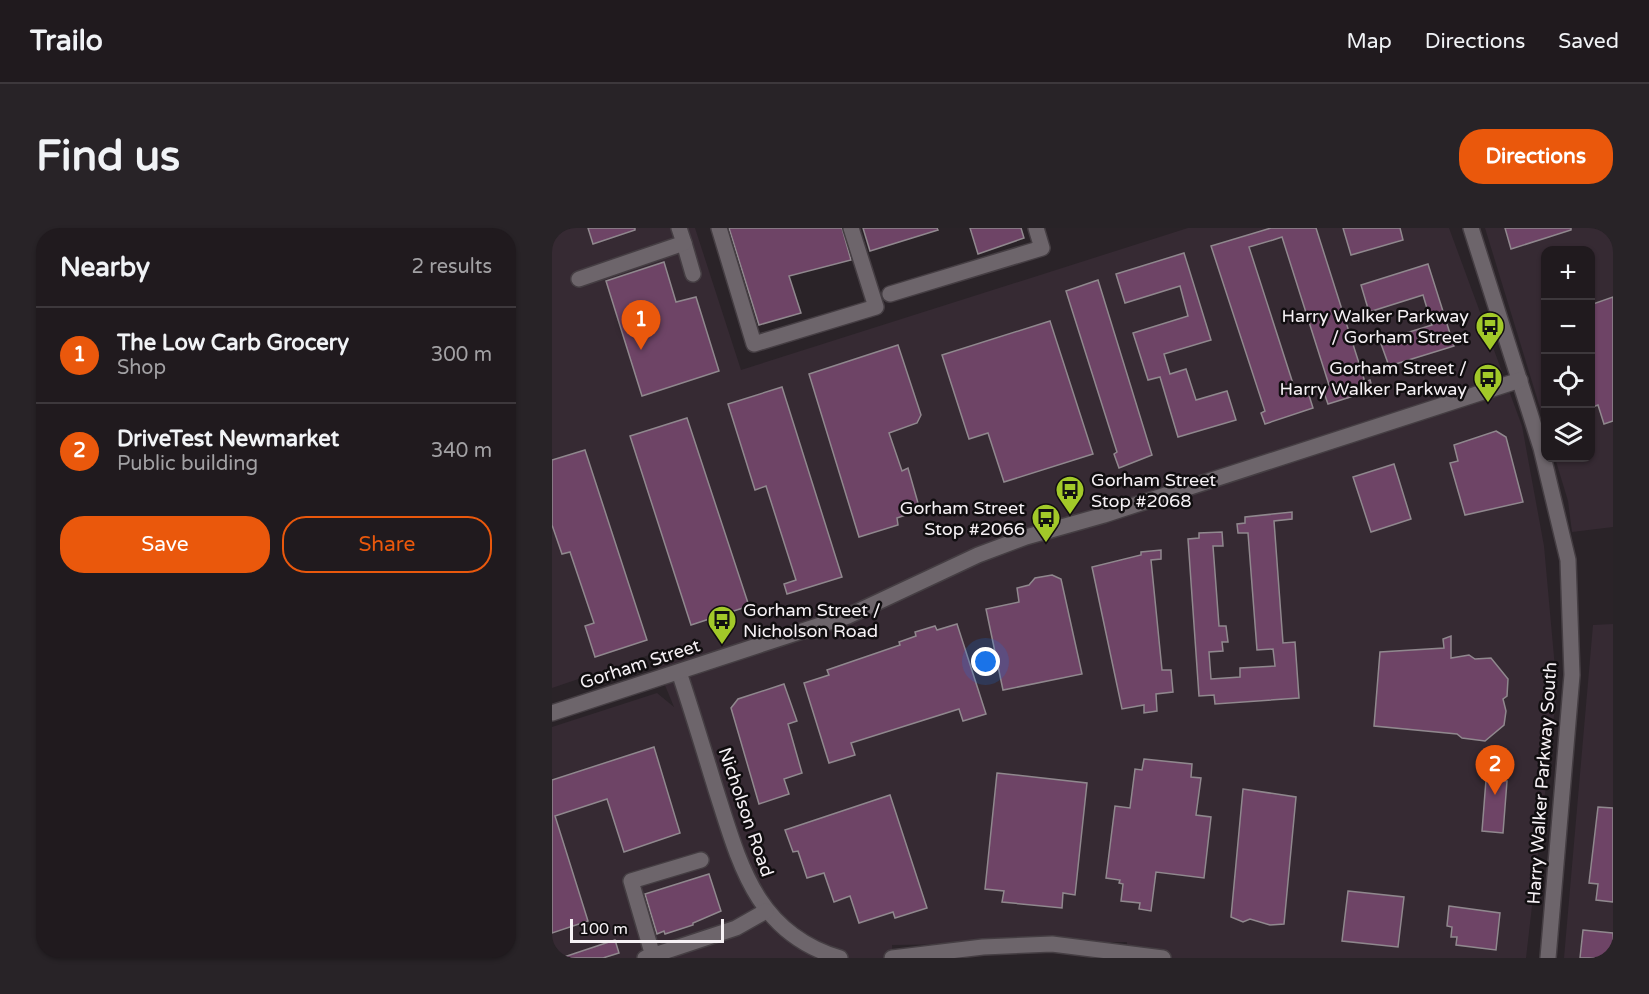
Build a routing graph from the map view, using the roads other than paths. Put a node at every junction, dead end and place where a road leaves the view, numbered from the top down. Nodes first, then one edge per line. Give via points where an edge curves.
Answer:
1 (679, 228) edge
2 (719, 228) edge
3 (851, 228) edge
4 (1036, 228) edge
5 (1471, 228) edge
6 (684, 243) junction
7 (693, 274) dead end
8 (579, 279) dead end
9 (890, 294) dead end
10 (1520, 380) junction
11 (679, 672) junction
12 (552, 712) edge
13 (701, 860) dead end
14 (766, 911) junction
15 (649, 957) edge
16 (840, 958) edge
17 (892, 958) edge
18 (1163, 958) edge
19 (1548, 958) edge

1 - 6 street
2 - 3 street via 754,344 876,307
4 - 9 street via 1042,248
5 - 10 street, Harry Walker Parkway South
6 - 7 street
6 - 8 street
10 - 11 street, Gorham Street via 1026,537 978,555 848,616
10 - 19 street, Harry Walker Parkway South via 1568,560 1572,675
11 - 12 street, Gorham Street
11 - 14 street, Nicholson Road via 745,878
13 - 15 street via 630,881
14 - 15 street via 736,928
14 - 16 street, Nicholson Road via 815,951
17 - 18 street via 983,947 1052,944

